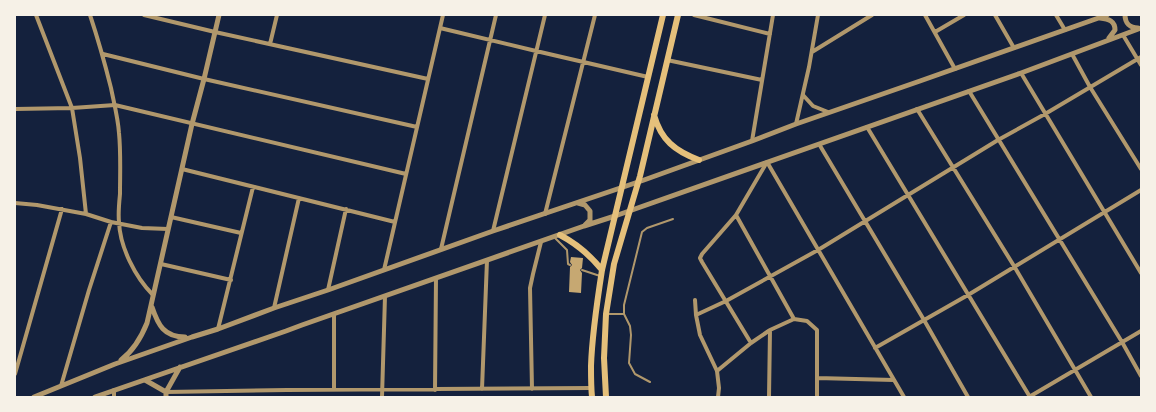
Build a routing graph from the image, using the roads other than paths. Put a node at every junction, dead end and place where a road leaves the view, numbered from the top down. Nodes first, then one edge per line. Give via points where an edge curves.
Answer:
1 (36, 15) edge
2 (90, 15) edge
3 (144, 15) edge
4 (219, 15) edge
5 (277, 15) edge
6 (443, 15) edge
7 (496, 15) edge
8 (545, 15) edge
9 (595, 15) edge
10 (663, 15) edge
11 (678, 15) edge
12 (694, 15) edge
13 (773, 15) edge
14 (818, 15) edge
15 (872, 15) edge
16 (925, 15) edge
17 (964, 15) edge
18 (995, 15) edge
19 (1056, 15) edge
20 (1106, 15) edge
21 (1125, 15) edge
22 (1099, 18) junction
23 (440, 28) junction
24 (1141, 28) edge
25 (1065, 30) junction
26 (216, 32) junction
27 (934, 32) junction
28 (770, 34) junction
29 (1123, 35) junction
30 (490, 40) junction
31 (1107, 40) junction
32 (270, 44) junction
33 (1014, 48) junction
34 (536, 51) junction
35 (812, 52) junction
36 (102, 54) junction
37 (1072, 54) junction
38 (1139, 58) edge
39 (667, 60) junction
40 (583, 62) junction
41 (1141, 65) edge
42 (955, 69) junction
43 (1020, 73) junction
44 (648, 77) junction
45 (204, 79) junction
46 (428, 79) junction
47 (762, 80) junction
48 (1090, 87) junction
49 (969, 91) junction
50 (803, 95) junction
51 (115, 105) junction
52 (72, 108) junction
53 (15, 109) edge
54 (917, 109) junction
55 (828, 112) junction
56 (1046, 114) junction
57 (654, 115) junction
58 (192, 124) junction
59 (796, 124) junction
60 (417, 127) junction
61 (867, 127) junction
62 (998, 140) junction
63 (752, 141) junction
64 (819, 144) junction
65 (699, 160) junction
66 (767, 162) junction
67 (953, 168) junction
68 (182, 169) junction
69 (1141, 169) edge
70 (406, 174) junction
71 (638, 182) junction
72 (253, 187) junction
73 (622, 187) junction
74 (1141, 190) edge
75 (908, 195) junction
76 (299, 198) junction
77 (15, 203) edge
78 (575, 204) junction
79 (62, 209) junction
80 (346, 209) junction
81 (630, 210) junction
82 (1104, 212) junction
83 (86, 214) junction
84 (545, 214) junction
85 (736, 215) junction
86 (615, 216) junction
87 (171, 217) junction
88 (673, 219) dead end
89 (865, 221) junction
90 (111, 222) junction
91 (395, 222) junction
92 (118, 223) junction
93 (584, 226) junction
94 (168, 229) junction
95 (494, 231) junction
96 (241, 233) junction
97 (560, 235) junction
98 (554, 237) junction
99 (1059, 239) junction
100 (541, 242) junction
101 (441, 249) junction
102 (818, 250) junction
103 (487, 260) junction
104 (161, 264) junction
105 (570, 265) dead end
106 (1014, 266) junction
107 (384, 270) junction
108 (582, 270) dead end
109 (601, 273) junction
110 (1141, 273) edge
111 (770, 276) junction
112 (436, 278) junction
113 (231, 280) junction
114 (328, 290) junction
115 (153, 295) junction
116 (968, 295) junction
117 (385, 296) junction
118 (695, 300) dead end
119 (726, 301) junction
120 (152, 306) junction
121 (274, 308) junction
122 (334, 314) junction
123 (606, 314) junction
124 (624, 314) junction
125 (696, 315) junction
126 (794, 319) junction
127 (924, 320) junction
128 (218, 329) junction
129 (770, 330) junction
130 (1141, 331) edge
131 (192, 337) junction
132 (1122, 342) junction
133 (751, 343) junction
134 (875, 348) junction
135 (115, 364) junction
136 (180, 367) junction
137 (1075, 369) junction
138 (717, 371) junction
139 (15, 374) edge
140 (1141, 376) edge
141 (817, 378) junction
142 (145, 380) junction
143 (894, 380) junction
144 (650, 382) dead end
145 (61, 386) junction
146 (591, 388) junction
147 (532, 389) junction
148 (114, 390) junction
149 (334, 390) junction
150 (382, 390) junction
151 (435, 390) junction
152 (482, 390) junction
153 (166, 395) edge
154 (34, 397) edge
155 (95, 397) edge
156 (114, 397) edge
157 (382, 397) edge
158 (592, 397) edge
159 (606, 397) edge
160 (718, 397) edge
161 (768, 397) edge
162 (817, 397) edge
163 (904, 397) edge
164 (968, 397) edge
165 (1030, 397) edge
166 (1092, 397) edge

1 - 52 street
2 - 36 street
3 - 26 street
4 - 26 street
5 - 32 street
6 - 23 street
7 - 30 street
8 - 34 street
9 - 40 street
10 - 44 main road
11 - 39 main road
12 - 28 street
13 - 28 street
14 - 35 street
15 - 35 street
16 - 27 street
17 - 27 street
18 - 33 street
19 - 25 street
20 - 22 street
21 - 24 street via 1125,20 1130,26
22 - 25 street
22 - 31 street via 1109,19 1114,25 1114,33
23 - 30 street
23 - 46 street
24 - 29 street
25 - 33 street
26 - 32 street
26 - 45 street
27 - 42 street
28 - 47 street
29 - 31 street
29 - 38 street
30 - 34 street
30 - 101 street
31 - 37 street
32 - 46 street
33 - 42 street
34 - 40 street
34 - 95 street
35 - 50 street
36 - 45 street
36 - 51 street
37 - 43 street
37 - 48 street
38 - 41 street
38 - 48 street
39 - 47 street
39 - 57 main road
40 - 44 street
40 - 84 street
42 - 55 street
43 - 49 street
43 - 56 street
44 - 73 main road
45 - 58 street
45 - 60 street
46 - 60 street
47 - 63 street
48 - 56 street
48 - 69 street
49 - 54 street
49 - 62 street
50 - 55 street via 812,106
50 - 59 street
51 - 52 street
51 - 58 street
51 - 92 street via 119,133
52 - 53 street
52 - 83 street
54 - 61 street
54 - 67 street
55 - 59 street
56 - 62 street
56 - 82 street
57 - 65 main road via 664,136 673,147
57 - 71 main road
58 - 68 street
58 - 70 street
59 - 63 street
60 - 70 street
61 - 64 street
61 - 75 street
62 - 67 street
62 - 99 street
63 - 65 street
64 - 66 street
64 - 89 street
65 - 71 street
66 - 81 street
66 - 85 street
66 - 102 street
67 - 75 street
67 - 106 street
68 - 72 street
68 - 87 street
70 - 91 street
71 - 73 street
71 - 81 main road
72 - 76 street
72 - 96 street
73 - 78 street
73 - 86 main road
74 - 82 street
75 - 89 street
75 - 116 street
76 - 80 street
76 - 121 street
77 - 79 street
78 - 84 street
78 - 93 street via 583,204 589,209 590,220
79 - 83 street
79 - 139 street
80 - 91 street
80 - 114 street
81 - 86 street
81 - 123 main road via 614,264
82 - 99 street
82 - 110 street
83 - 90 street
84 - 95 street
85 - 111 street
85 - 119 street via 700,258
86 - 93 street
86 - 109 main road
87 - 94 street
87 - 96 street
88 - 124 lane via 642,232
89 - 102 street
89 - 127 street
90 - 92 street
90 - 145 street
91 - 107 street
92 - 94 street via 142,228
92 - 115 street via 126,254 140,281
93 - 97 street
94 - 104 street
95 - 101 street
96 - 113 street
97 - 98 street
97 - 109 main road via 583,250
98 - 100 street
98 - 105 lane via 567,250
99 - 106 street
99 - 132 street
100 - 103 street
100 - 147 street via 530,288
101 - 107 street
102 - 111 street
102 - 134 street
103 - 112 street
103 - 152 street
104 - 113 street
104 - 115 street
106 - 116 street
106 - 137 street
107 - 114 street
108 - 109 lane
109 - 146 main road via 592,345
111 - 119 street
111 - 126 street
112 - 117 street
112 - 151 street
113 - 128 street
114 - 121 street
115 - 120 street
116 - 127 street
116 - 165 street
117 - 122 street
117 - 150 street
118 - 125 street
119 - 125 street
119 - 133 street
120 - 131 street via 156,320 165,331 178,337
120 - 135 street via 140,339 129,353
121 - 128 street
122 - 136 street
122 - 149 street
123 - 124 lane
123 - 159 main road
124 - 144 lane via 631,335 629,363 636,374
125 - 138 street via 700,335
126 - 129 street
126 - 141 street via 807,321 817,330
127 - 134 street
127 - 164 street
128 - 131 street
129 - 133 street
129 - 161 street
130 - 132 street
131 - 135 street
132 - 137 street
132 - 140 street
133 - 138 street
134 - 143 street
135 - 145 street
136 - 142 street
136 - 153 street
137 - 165 street
137 - 166 street
138 - 160 street
141 - 143 street
141 - 162 street
142 - 148 street
142 - 153 street
143 - 163 street
145 - 154 street
146 - 147 street
146 - 158 main road
147 - 152 street
148 - 155 street
148 - 156 street
149 - 150 street
149 - 153 street
150 - 151 street
150 - 157 street
151 - 152 street

